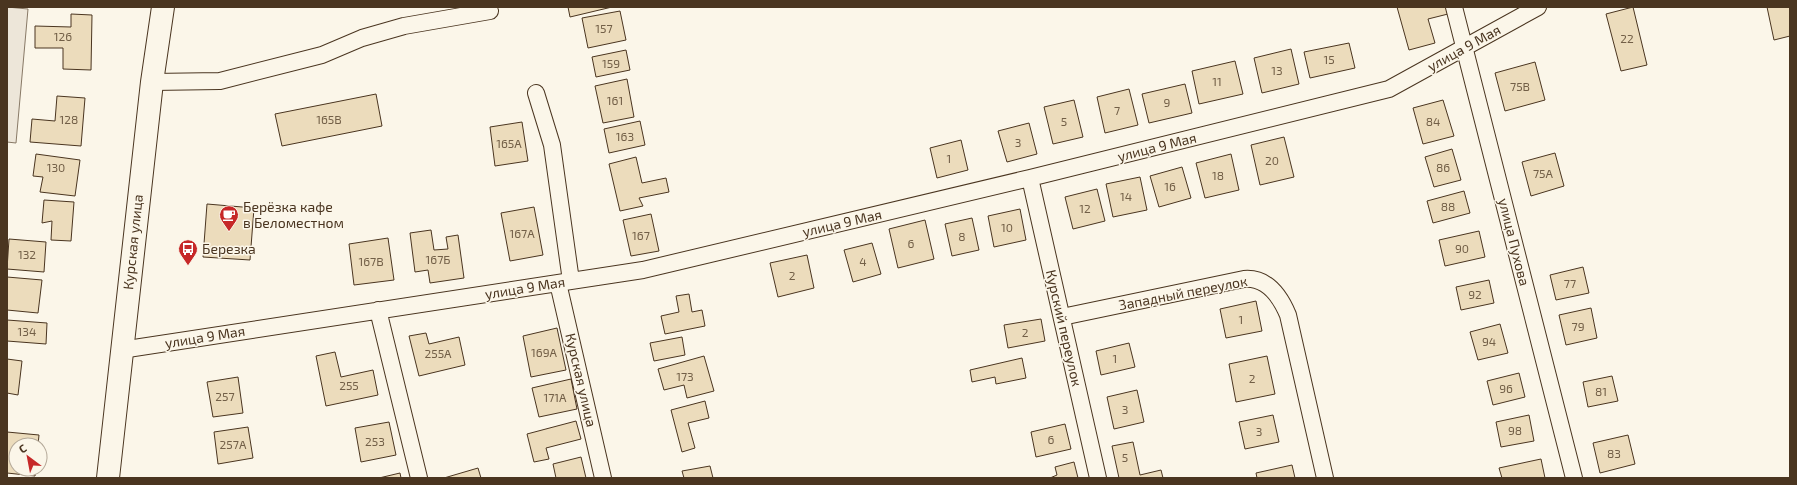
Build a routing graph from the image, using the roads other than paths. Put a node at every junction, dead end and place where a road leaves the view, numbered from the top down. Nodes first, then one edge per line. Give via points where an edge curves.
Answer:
1 (163, 7) edge
2 (1454, 7) edge
3 (1538, 7) edge
4 (490, 12) dead end
5 (1465, 47) junction
6 (152, 82) junction
7 (536, 93) dead end
8 (1030, 178) junction
9 (565, 282) junction
10 (378, 310) junction
11 (1062, 317) junction
12 (121, 350) junction
13 (108, 478) edge
14 (419, 478) edge
15 (603, 478) edge
16 (1098, 478) edge
17 (1325, 478) edge
18 (1574, 478) edge

1 - 6 street, Курская улица
2 - 5 street, улица Пухова
3 - 5 street, улица 9 Мая
4 - 6 street via 404,26 362,38 322,55 220,81
5 - 8 street, улица 9 Мая via 1389,89
5 - 18 street, улица Пухова
6 - 12 street, Курская улица
7 - 9 street, Курская улица via 552,145
8 - 9 street, улица 9 Мая via 643,270
8 - 11 street, Курский переулок
9 - 10 street, улица 9 Мая
9 - 15 street, Курская улица
10 - 12 street, улица 9 Мая
10 - 14 street
11 - 16 street, Курский переулок
11 - 17 street, Западный переулок via 1244,279 1262,282 1279,298 1288,315
12 - 13 street, Курская улица

